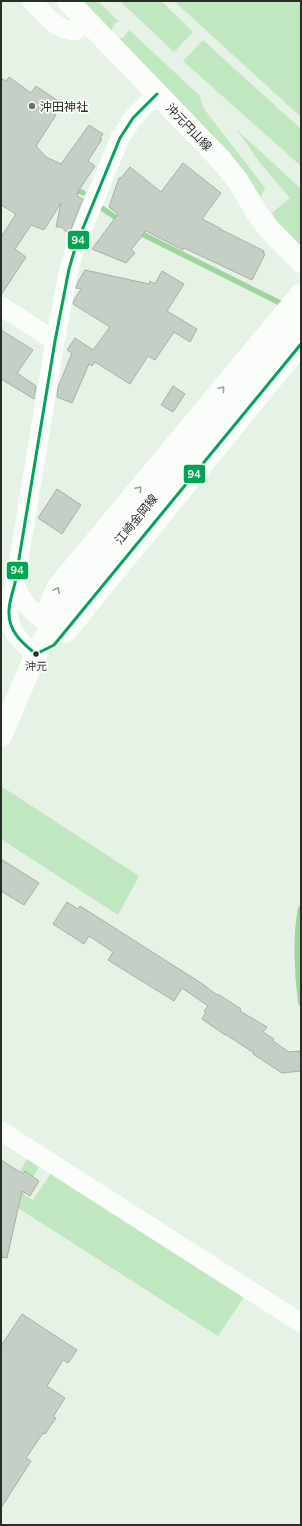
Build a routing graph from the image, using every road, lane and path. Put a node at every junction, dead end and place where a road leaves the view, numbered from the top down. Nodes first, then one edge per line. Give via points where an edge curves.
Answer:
1 (32, 1) edge
2 (68, 1) edge
3 (88, 21) junction
4 (157, 94) junction
5 (301, 262) edge
6 (301, 294) edge
7 (1, 306) edge
8 (301, 320) edge
9 (55, 341) junction
10 (301, 344) edge
11 (15, 583) junction
12 (51, 627) junction
13 (36, 654) junction
14 (1, 736) edge
15 (1, 1130) edge
16 (301, 1322) edge

1 - 3 street via 58,27 75,31
2 - 3 main road, 沖元円山線
3 - 4 main road, 沖元円山線
4 - 5 main road, 沖元円山線 via 222,161 269,229
4 - 9 street via 133,118 117,145 76,245
12 -> 6 main road via 48,612 57,588
7 - 9 street
8 - 12 main road, 江崎金岡線 via 86,579
9 - 11 street
10 - 13 main road via 54,645
11 - 12 street via 18,594 31,611
11 - 13 street via 9,611 12,629 21,642
12 - 13 main road, 江崎金岡線
13 - 14 main road, 江崎金岡線
15 - 16 street

